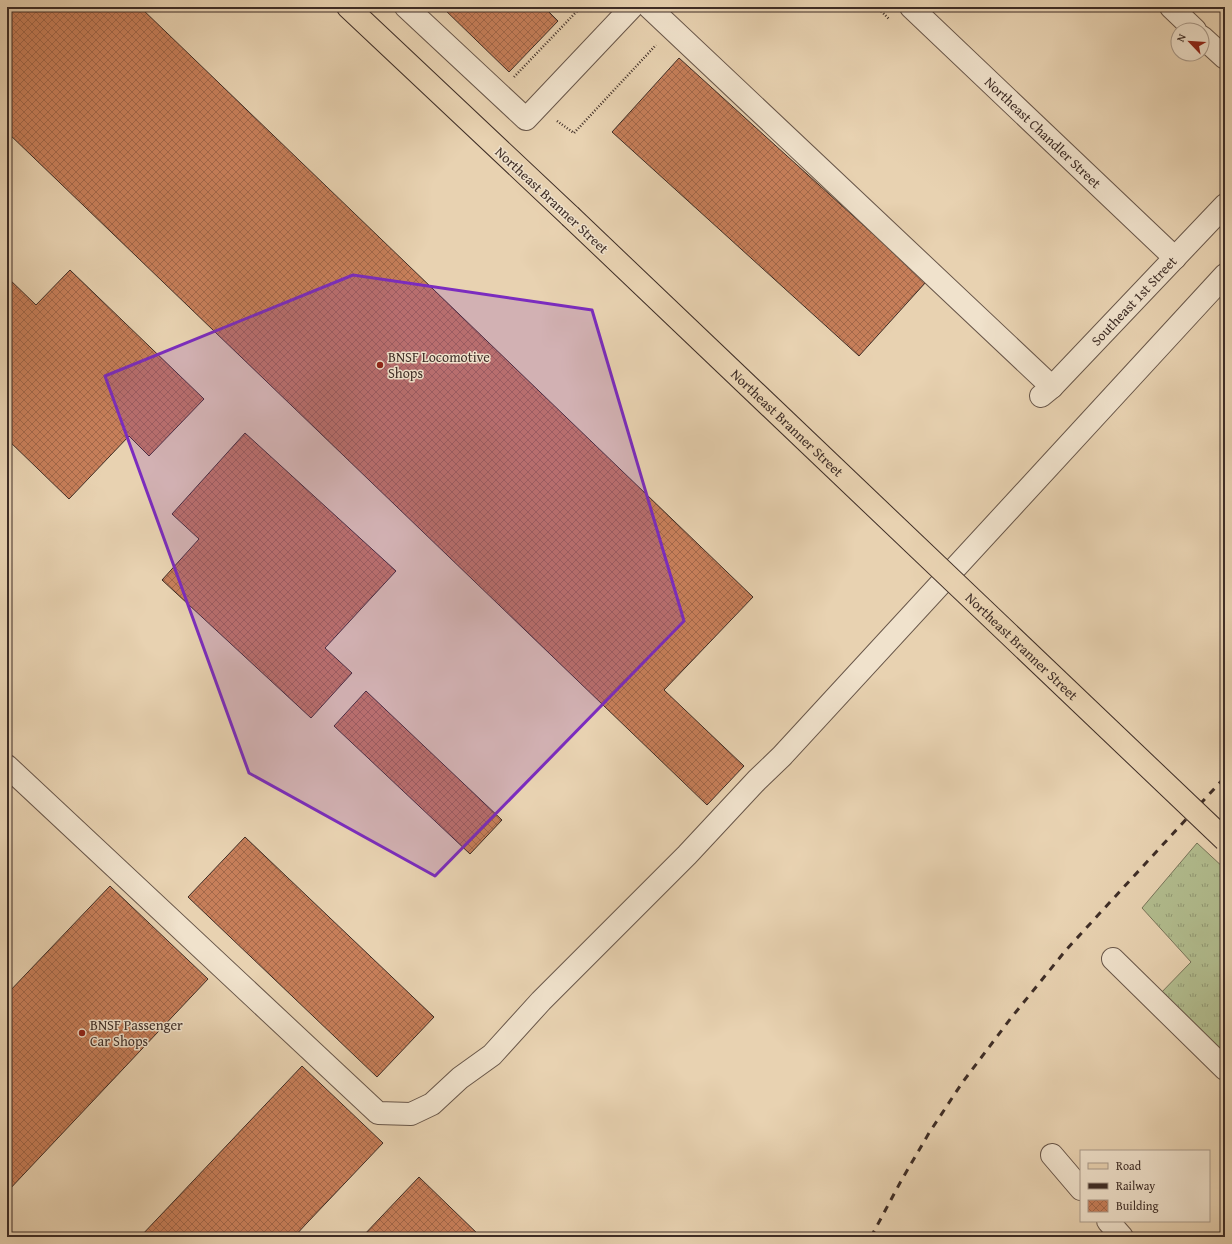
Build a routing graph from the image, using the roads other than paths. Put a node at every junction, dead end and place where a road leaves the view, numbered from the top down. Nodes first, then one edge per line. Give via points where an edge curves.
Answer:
1 (348, 7) edge
2 (406, 7) edge
3 (632, 7) edge
4 (649, 7) edge
5 (911, 7) edge
6 (1171, 7) edge
7 (1187, 22) edge
8 (1210, 44) edge
9 (1225, 58) edge
10 (1225, 205) edge
11 (1175, 258) junction
12 (1225, 275) edge
13 (7, 766) edge
14 (1225, 840) edge
15 (1113, 959) dead end
16 (1225, 1068) edge
17 (1052, 1155) dead end
18 (1080, 1188) edge
19 (1109, 1222) edge
20 (1122, 1237) edge

1 - 14 main road, Northeast Branner Street, bridge
2 - 3 street via 526,119
4 - 11 street, Southeast 1st Street via 1046,392
5 - 11 street, Northeast Chandler Street
6 - 7 street
8 - 9 street
10 - 11 street, Southeast 1st Street
12 - 13 street via 782,756 687,855 541,1001 492,1054 460,1078 432,1104 411,1114 378,1113
15 - 16 street
17 - 18 street
19 - 20 street

